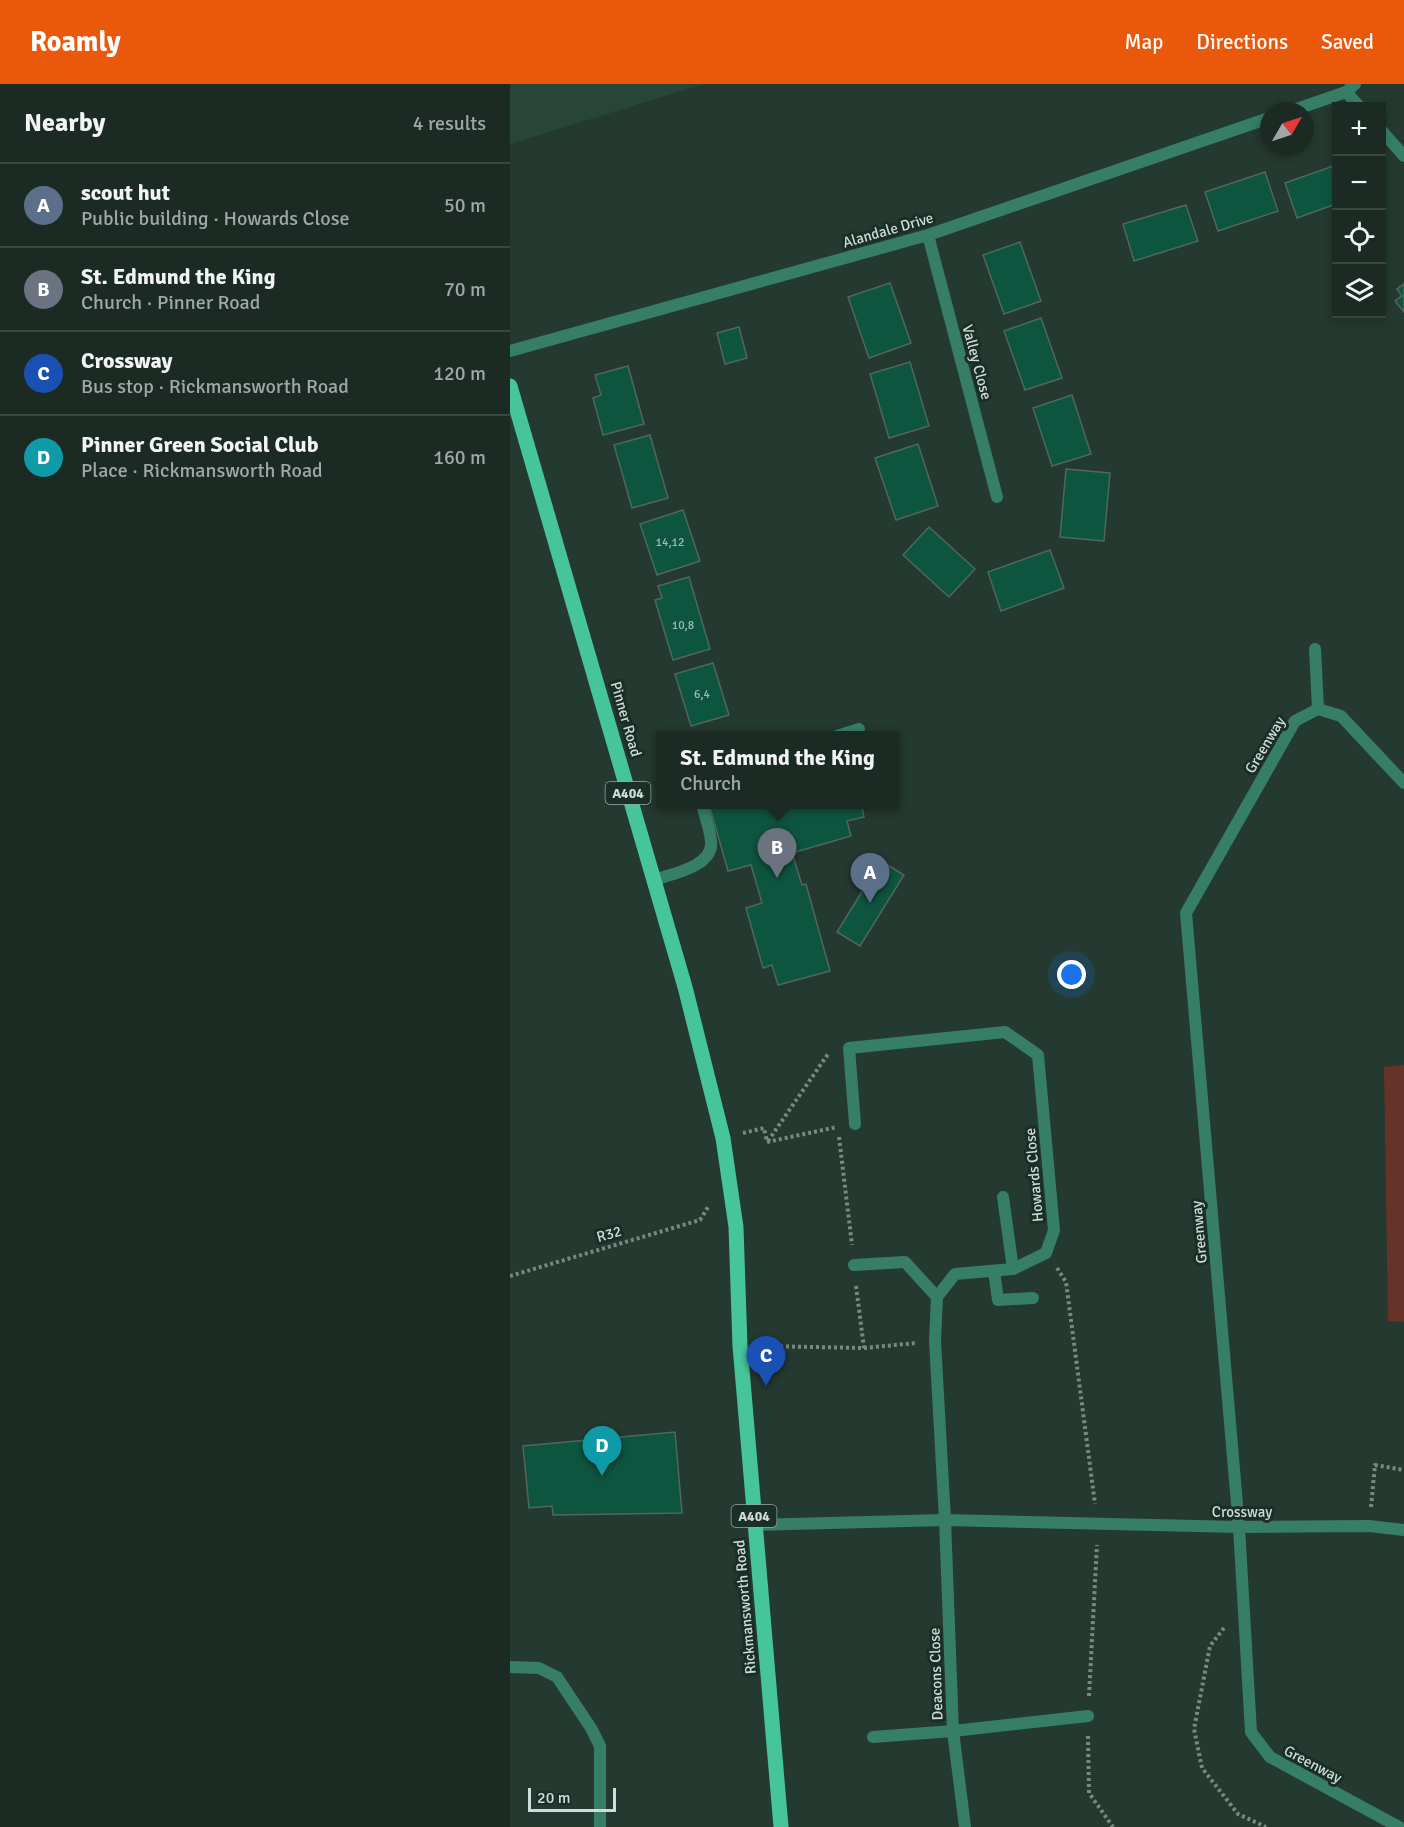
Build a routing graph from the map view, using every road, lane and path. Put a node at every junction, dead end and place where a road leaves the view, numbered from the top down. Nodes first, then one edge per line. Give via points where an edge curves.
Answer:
1 (1351, 88) edge
2 (1314, 102) edge
3 (1357, 102) edge
4 (1260, 121) edge
5 (1386, 136) edge
6 (1404, 156) edge
7 (928, 235) junction
8 (510, 351) edge
9 (510, 386) edge
10 (997, 497) dead end
11 (1315, 649) dead end
12 (1318, 709) junction
13 (859, 729) dead end
14 (852, 731) edge
15 (1404, 783) edge
16 (703, 809) edge
17 (654, 880) junction
18 (849, 1048) junction
19 (855, 1124) joint
20 (838, 1127) junction
21 (723, 1138) junction
22 (767, 1142) junction
23 (1003, 1197) dead end
24 (733, 1204) joint
25 (708, 1207) dead end
26 (1046, 1253) junction
27 (854, 1265) junction
28 (1013, 1269) junction
29 (994, 1271) junction
30 (510, 1275) edge
31 (937, 1297) junction
32 (1033, 1298) dead end
33 (935, 1341) junction
34 (740, 1346) junction
35 (864, 1348) junction
36 (1404, 1470) edge
37 (945, 1520) junction
38 (1098, 1524) junction
39 (755, 1525) junction
40 (1369, 1526) junction
41 (1239, 1527) junction
42 (1404, 1530) edge
43 (1242, 1605) junction
44 (510, 1667) edge
45 (1088, 1716) junction
46 (953, 1731) junction
47 (873, 1737) dead end
48 (600, 1827) edge
49 (781, 1827) edge
50 (965, 1827) edge
51 (1113, 1827) edge
52 (1266, 1827) edge
53 (1399, 1827) edge

1 - 2 street
1 - 3 street
4 - 7 street, Alandale Drive
5 - 6 street
7 - 8 street, Alandale Drive
7 - 10 street, Valley Close
9 - 17 main road, Pinner Road / A404
11 - 12 street
12 - 15 street via 1341,716
12 - 41 street, Greenway via 1295,721 1186,913
13 - 14 street
16 - 17 street via 712,844 707,855 697,865
17 - 21 main road, Pinner Road / A404
18 - 19 street
18 - 22 path via 831,1050
18 - 26 street, Howards Close via 1005,1032 1038,1055 1054,1230
19 - 20 path
20 - 22 path
20 - 27 path
21 - 22 path via 764,1128
21 - 24 main road, Pinner Road / A404
23 - 28 street
24 - 34 main road, Rickmansworth Road / A404
25 - 30 path, R32 via 700,1220
26 - 28 street
26 - 38 path via 1066,1282
27 - 31 street via 905,1262
27 - 35 path
28 - 29 street
29 - 31 street via 955,1274
29 - 32 street via 998,1300
31 - 33 street
33 - 35 path
33 - 37 street
34 - 35 path
34 - 39 main road, Rickmansworth Road / A404
36 - 40 path via 1375,1465
37 - 38 street, Crossway
37 - 39 street, Crossway
37 - 46 street, Deacons Close
38 - 41 street, Crossway
38 - 45 path
39 - 49 main road, Rickmansworth Road / A404
40 - 41 street, Crossway
40 - 42 street, Crossway
41 - 43 street, Greenway
43 - 52 path via 1210,1646 1194,1729 1202,1768 1239,1814
43 - 53 street, Greenway via 1251,1732 1270,1757
44 - 48 street via 539,1668 557,1677 591,1728 600,1746
45 - 46 street
45 - 51 path via 1089,1793
46 - 47 street
46 - 50 street, Deacons Close

